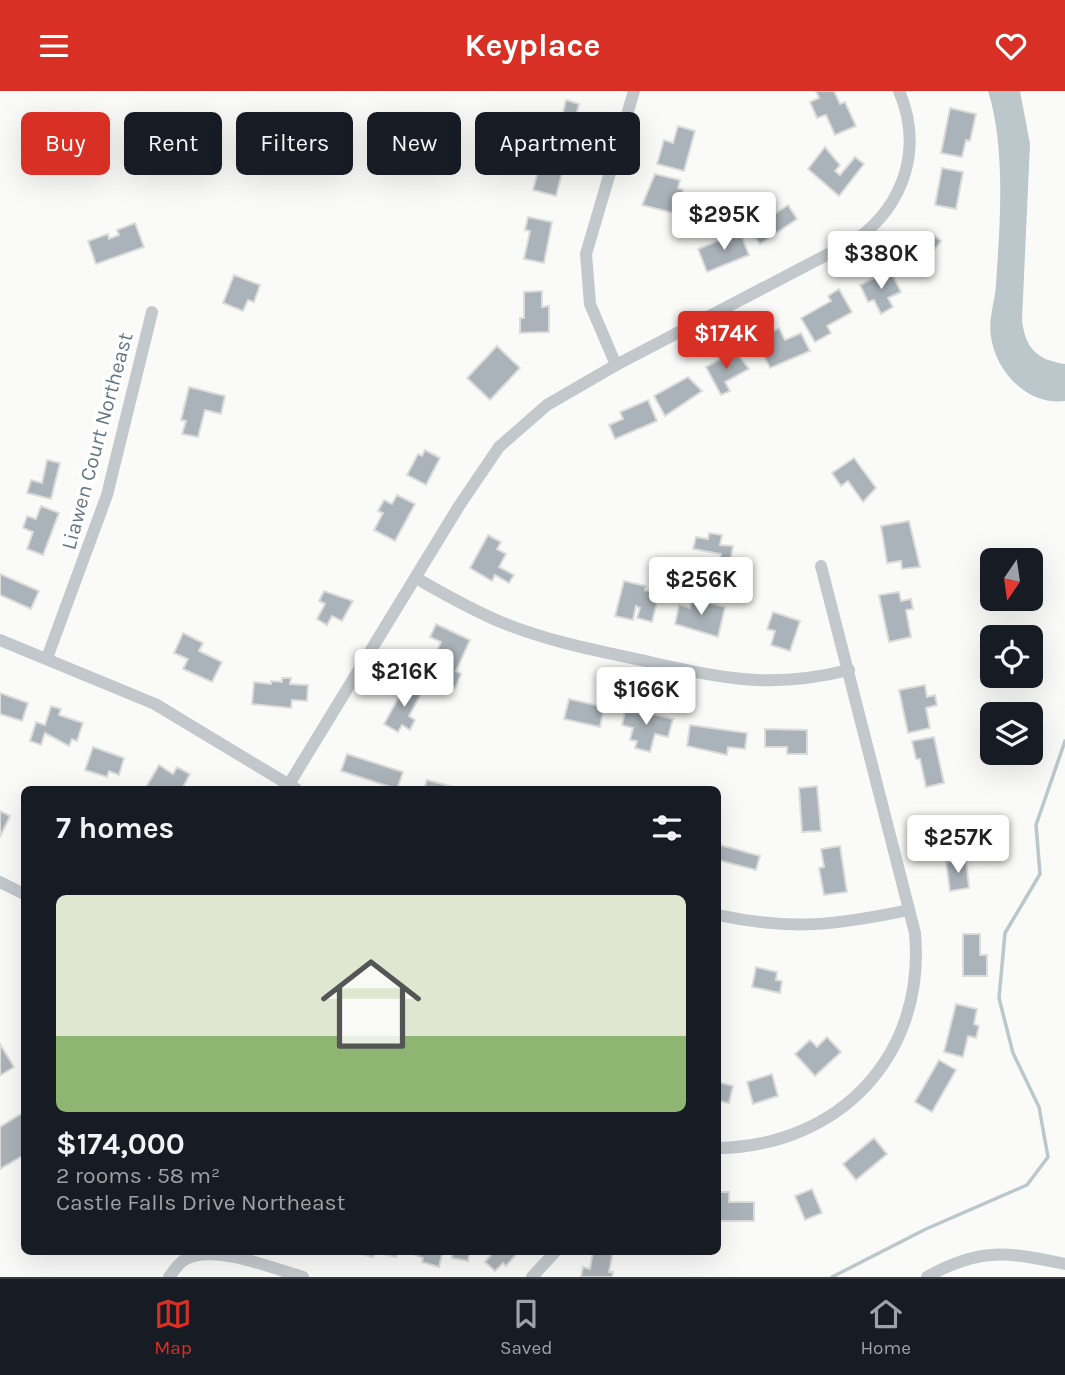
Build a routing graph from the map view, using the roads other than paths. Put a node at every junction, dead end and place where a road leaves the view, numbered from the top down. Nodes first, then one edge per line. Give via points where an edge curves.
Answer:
1 (634, 91) edge
2 (899, 91) edge
3 (152, 312) dead end
4 (616, 365) junction
5 (821, 566) dead end
6 (416, 578) junction
7 (0, 640) edge
8 (47, 658) junction
9 (849, 670) junction
10 (287, 786) edge
11 (291, 786) edge
12 (0, 882) edge
13 (21, 892) edge
14 (909, 911) junction
15 (721, 916) edge
16 (721, 1148) edge
17 (552, 1255) edge
18 (1065, 1264) edge
19 (169, 1277) edge
20 (303, 1277) edge
21 (532, 1277) edge
22 (927, 1277) edge

1 - 4 street via 586,254 590,304
2 - 4 street via 911,134 907,171 898,194 876,224 857,239
3 - 8 street, Liawen Court Northeast via 107,495
4 - 6 street via 547,405 499,447
5 - 9 street
6 - 9 street via 496,620 533,633 712,676 785,682
6 - 11 street
7 - 8 street
8 - 10 street via 155,705
9 - 14 street
12 - 13 street
14 - 15 street via 806,927 764,925
14 - 16 street via 917,954 912,1000 902,1030 876,1075 834,1114 811,1128 764,1145
17 - 21 street
18 - 22 street via 999,1253 961,1259
19 - 20 street via 183,1261 226,1255

